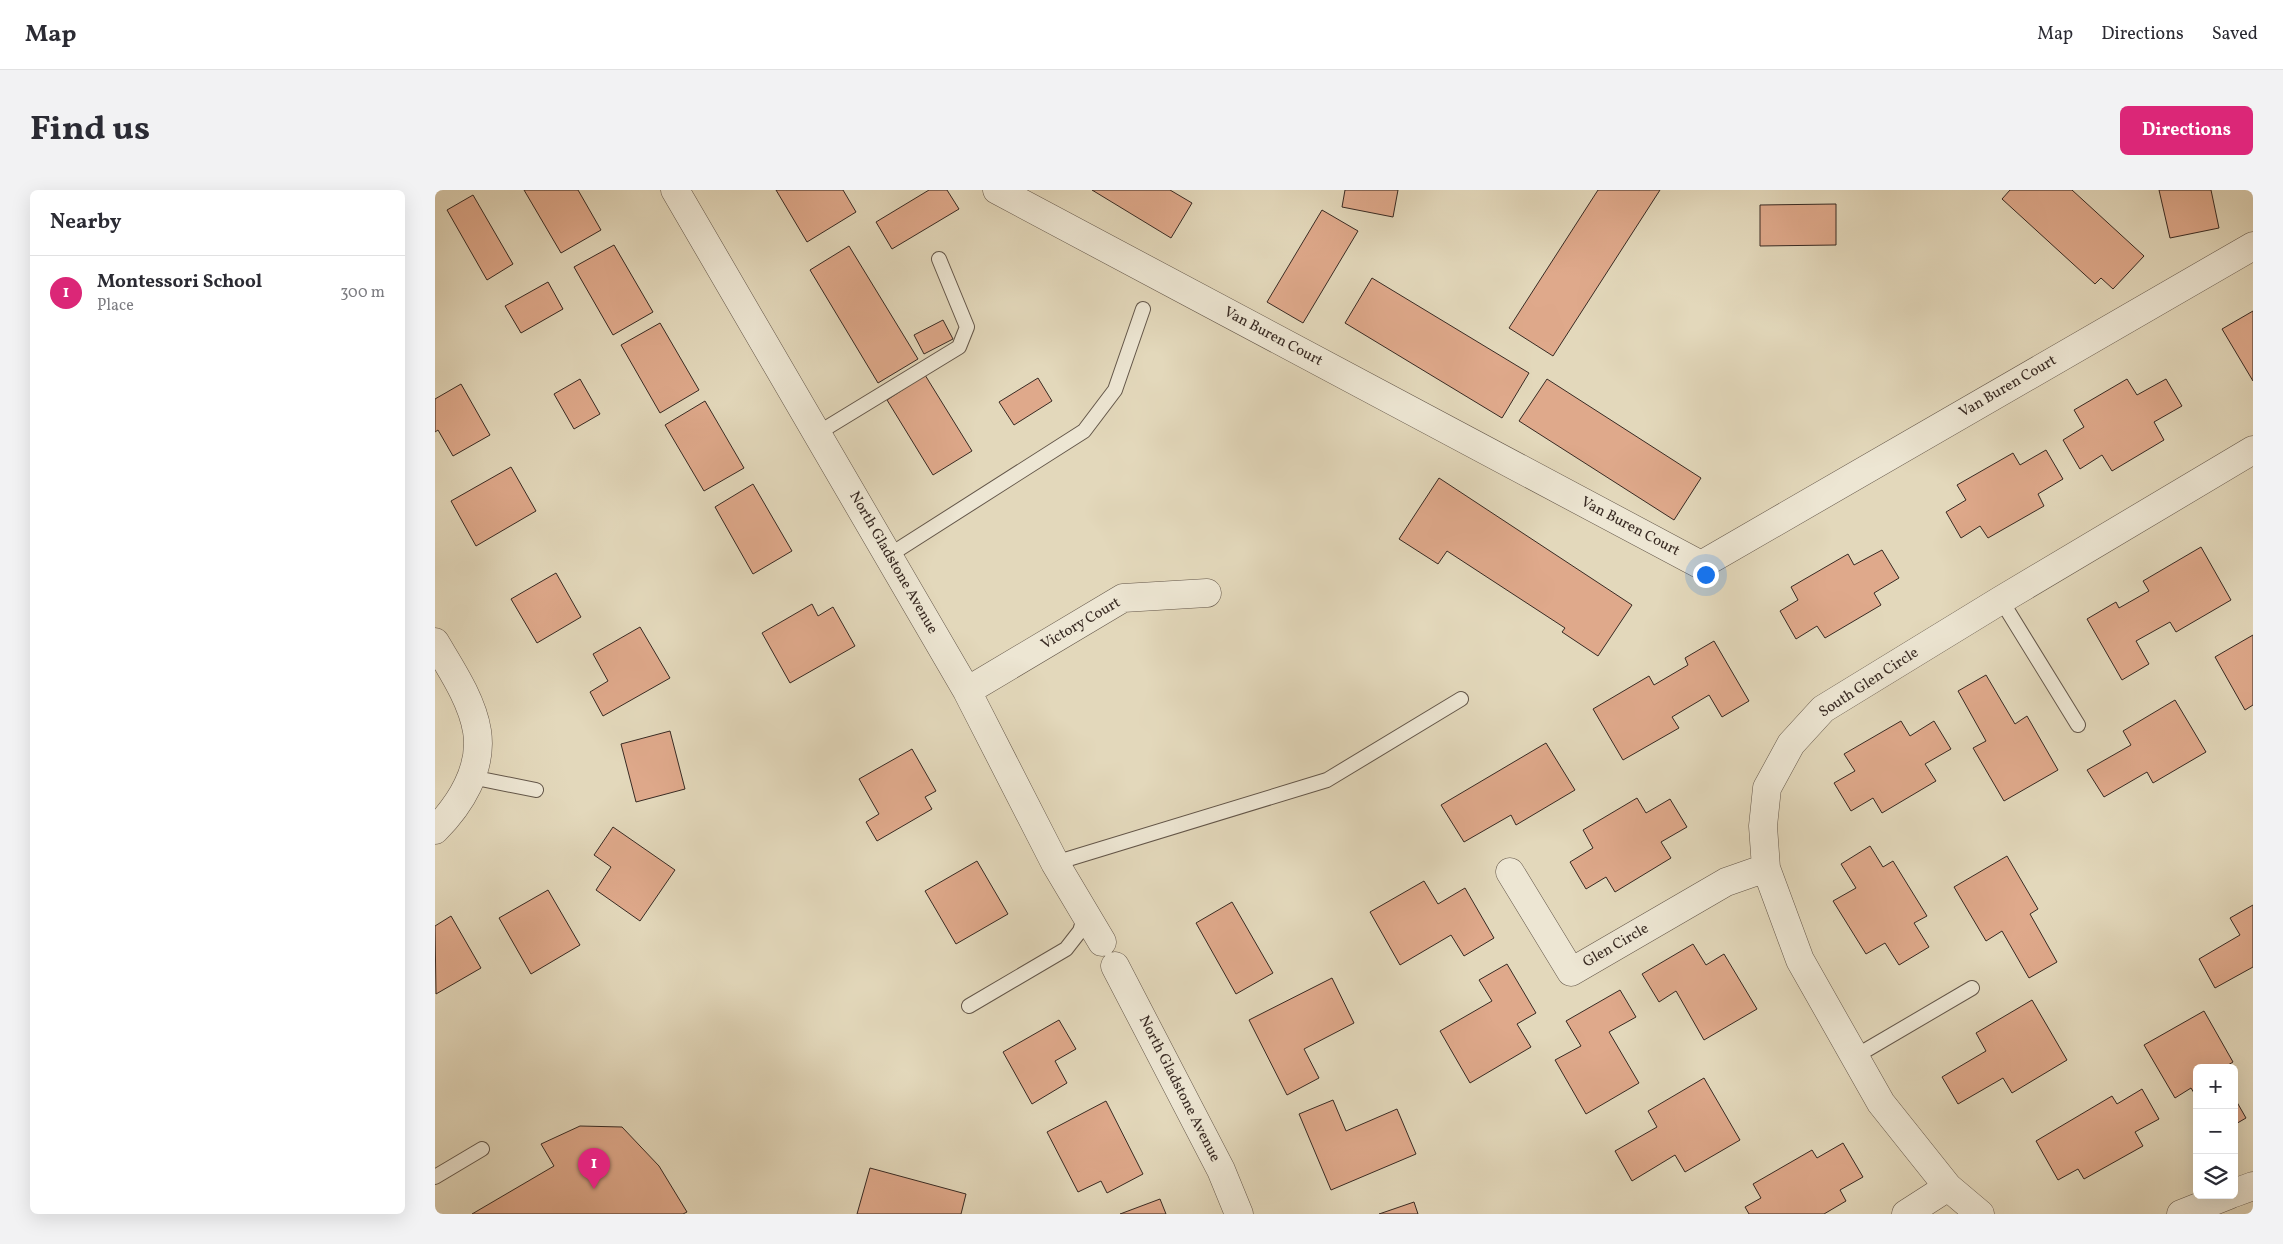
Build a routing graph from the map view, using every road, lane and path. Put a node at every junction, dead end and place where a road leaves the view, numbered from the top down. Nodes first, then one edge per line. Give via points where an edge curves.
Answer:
1 (675, 190) edge
2 (997, 190) edge
3 (2253, 246) edge
4 (939, 259) dead end
5 (1143, 309) dead end
6 (817, 433) junction
7 (2253, 450) edge
8 (888, 556) junction
9 (1207, 593) dead end
10 (2001, 600) junction
11 (435, 642) edge
12 (967, 691) junction
13 (1461, 699) dead end
14 (2078, 725) dead end
15 (471, 777) junction
16 (536, 790) dead end
17 (435, 830) edge
18 (1055, 863) junction
19 (1766, 868) junction
20 (1509, 872) dead end
21 (1085, 914) junction
22 (1101, 942) dead end
23 (1115, 966) dead end
24 (1972, 988) dead end
25 (969, 1006) dead end
26 (1856, 1056) junction
27 (482, 1149) dead end
28 (435, 1177) edge
29 (2253, 1186) edge
30 (1948, 1187) junction
31 (2238, 1192) edge
32 (2219, 1199) edge
33 (1239, 1214) edge
34 (1906, 1214) edge
35 (1980, 1214) edge
36 (2181, 1214) edge

1 - 6 street, North Gladstone Avenue
2 - 3 street, Van Buren Court via 1701,565
4 - 6 lane via 967,327 959,347
5 - 8 lane via 1115,390 1084,431
6 - 8 street, North Gladstone Avenue
7 - 10 street, South Glen Circle
8 - 12 street, North Gladstone Avenue
9 - 12 street, Victory Court via 1123,598
10 - 14 lane
10 - 19 street, South Glen Circle via 1823,709 1791,744 1767,788 1763,826
11 - 15 street via 467,701 477,732 477,751
12 - 18 street, North Gladstone Avenue
13 - 18 lane via 1327,780
15 - 16 lane
15 - 17 street via 454,808
18 - 21 street, North Gladstone Avenue
19 - 20 street, Glen Circle via 1726,882 1571,972
19 - 26 street, South Glen Circle via 1800,960
21 - 22 street, North Gladstone Avenue
21 - 25 lane via 1080,931 1066,950
23 - 33 street, North Gladstone Avenue via 1221,1170
24 - 26 lane
26 - 30 street, South Glen Circle via 1881,1103
27 - 28 lane
29 - 31 street
30 - 34 street
30 - 35 street, South Glen Circle
32 - 36 street

